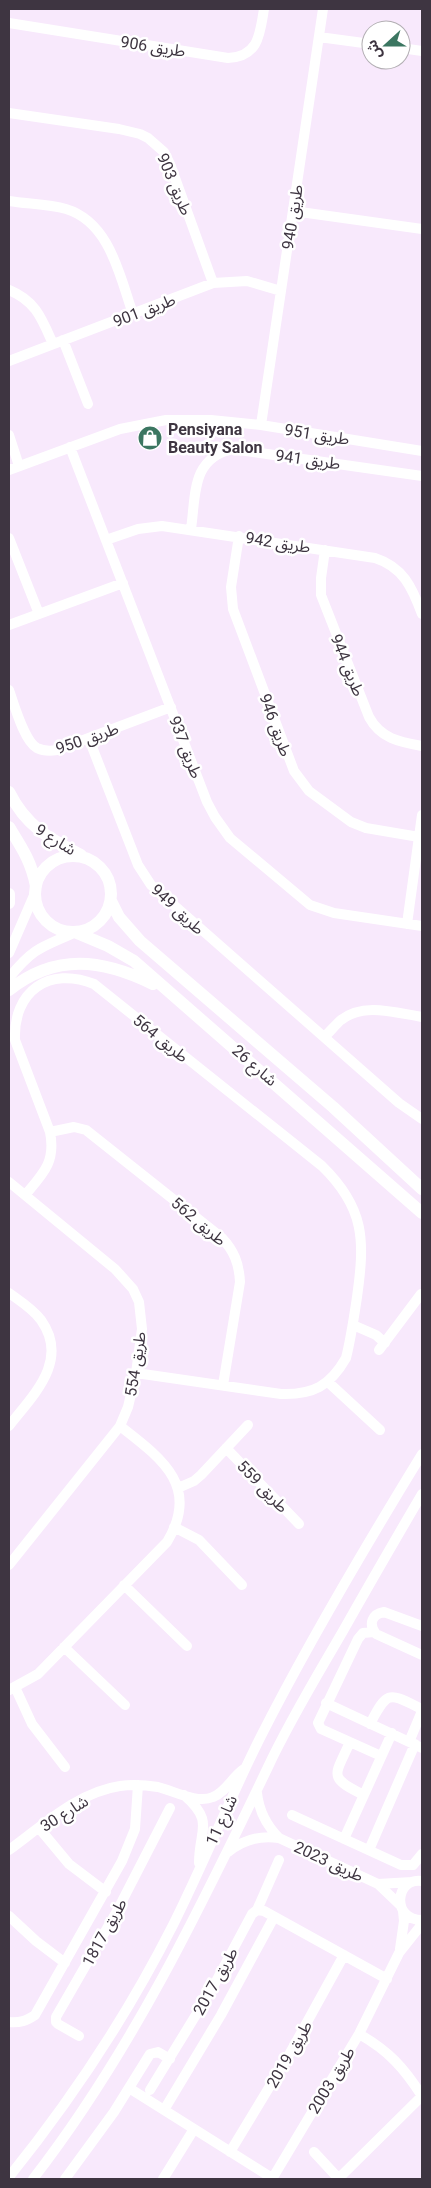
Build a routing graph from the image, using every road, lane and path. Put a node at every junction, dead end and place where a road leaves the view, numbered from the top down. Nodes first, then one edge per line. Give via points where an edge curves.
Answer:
1 (264, 9) edge
2 (323, 9) edge
3 (9, 23) edge
4 (320, 37) junction
5 (361, 43) edge
6 (9, 113) edge
7 (9, 201) edge
8 (294, 211) junction
9 (422, 229) edge
10 (213, 283) junction
11 (9, 290) edge
12 (282, 291) junction
13 (133, 314) junction
14 (58, 342) junction
15 (9, 361) edge
16 (88, 404) dead end
17 (261, 425) junction
18 (9, 435) edge
19 (422, 440) edge
20 (70, 447) junction
21 (421, 450) edge
22 (19, 466) junction
23 (9, 470) edge
24 (422, 476) edge
25 (191, 529) junction
26 (240, 536) junction
27 (9, 538) edge
28 (106, 540) junction
29 (325, 550) junction
30 (123, 583) junction
31 (418, 591) edge
32 (39, 614) junction
33 (422, 614) edge
34 (9, 625) edge
35 (9, 690) edge
36 (171, 707) junction
37 (89, 739) junction
38 (422, 746) edge
39 (9, 792) edge
40 (422, 815) edge
41 (9, 827) edge
42 (419, 837) junction
43 (90, 859) junction
44 (35, 890) junction
45 (9, 894) edge
46 (112, 900) junction
47 (9, 903) edge
48 (407, 924) junction
49 (422, 926) edge
50 (75, 933) junction
51 (9, 954) edge
52 (9, 978) edge
53 (9, 990) edge
54 (172, 993) junction
55 (422, 1017) edge
56 (324, 1037) junction
57 (422, 1119) edge
58 (50, 1132) junction
59 (9, 1182) edge
60 (422, 1189) edge
61 (25, 1195) junction
62 (422, 1213) edge
63 (9, 1294) edge
64 (421, 1294) edge
65 (353, 1325) junction
66 (136, 1373) junction
67 (328, 1382) junction
68 (223, 1385) junction
69 (248, 1425) dead end
70 (9, 1426) edge
71 (120, 1426) junction
72 (380, 1430) dead end
73 (226, 1448) junction
74 (422, 1454) edge
75 (178, 1488) junction
76 (422, 1494) edge
77 (300, 1524) dead end
78 (174, 1528) junction
79 (9, 1564) edge
80 (124, 1585) junction
81 (242, 1585) dead end
82 (422, 1626) edge
83 (374, 1632) junction
84 (187, 1646) dead end
85 (64, 1647) junction
86 (422, 1655) edge
87 (12, 1688) edge
88 (326, 1703) junction
89 (125, 1705) dead end
90 (422, 1710) edge
91 (370, 1724) junction
92 (392, 1733) junction
93 (350, 1742) junction
94 (415, 1745) edge
95 (382, 1756) junction
96 (65, 1767) dead end
97 (246, 1767) junction
98 (138, 1785) junction
99 (256, 1792) junction
100 (183, 1795) junction
101 (364, 1795) junction
102 (170, 1808) dead end
103 (292, 1816) dead end
104 (39, 1828) junction
105 (279, 1838) junction
106 (344, 1839) junction
107 (9, 1850) edge
108 (369, 1850) junction
109 (228, 1853) junction
110 (422, 1854) edge
111 (279, 1860) dead end
112 (122, 1861) junction
113 (200, 1867) junction
114 (139, 1868) junction
115 (419, 1880) edge
116 (378, 1884) junction
117 (106, 1892) junction
118 (402, 1908) junction
119 (260, 1911) junction
120 (9, 1916) edge
121 (274, 1917) junction
122 (422, 1922) edge
123 (399, 1953) junction
124 (344, 1955) junction
125 (65, 1963) junction
126 (387, 1979) junction
127 (53, 1985) junction
128 (68, 1995) junction
129 (9, 2022) edge
130 (359, 2034) junction
131 (79, 2036) dead end
132 (170, 2059) junction
133 (129, 2088) junction
134 (150, 2090) dead end
135 (422, 2096) edge
136 (164, 2110) junction
137 (194, 2129) junction
138 (230, 2152) junction
139 (314, 2152) dead end
140 (9, 2177) edge
141 (33, 2179) edge
142 (65, 2179) edge
143 (163, 2179) edge
144 (272, 2179) edge
145 (339, 2179) edge

1 - 3 street, طريق 906 via 255,47 238,58
2 - 4 street, طريق 940
4 - 5 street
4 - 8 street, طريق 940
6 - 10 street, طريق 903 via 119,129 155,143 170,164
7 - 13 street via 66,209 89,221 104,239 113,258
8 - 9 street
8 - 12 street, طريق 940
10 - 12 street, طريق 901 via 247,281
10 - 13 street, طريق 901
11 - 14 street via 37,309
12 - 17 street, طريق 940
13 - 14 street, طريق 901
14 - 15 street, طريق 901
14 - 16 street
17 - 20 street, طريق 951 via 166,420 120,429
17 - 21 street, طريق 951
18 - 22 street
19 - 21 street
20 - 22 street, طريق 951
20 - 28 street, طريق 937
22 - 23 street, طريق 951
24 - 25 street, طريق 941 via 232,449 212,457 199,473
25 - 26 street, طريق 942
25 - 28 street, طريق 942 via 146,527
26 - 29 street, طريق 942
26 - 42 street, طريق 946 via 231,587 232,609 294,771 309,791 351,822 366,828
27 - 32 street
28 - 30 street, طريق 937
29 - 31 street, طريق 942 via 382,560
29 - 38 street, طريق 944 via 321,595 369,717 388,738
30 - 32 street
30 - 36 street, طريق 937
31 - 33 street, طريق 942
32 - 34 street
35 - 37 street, طريق 950 via 27,738 38,748 57,750
36 - 37 street, طريق 950
36 - 48 street, طريق 937 via 211,810 236,844 297,895 318,908
37 - 56 street, طريق 949 via 138,864 151,885
39 - 43 main road, شارع 9 via 28,821 44,835
40 - 42 street
41 - 44 main road, شارع 9 via 31,864
42 - 48 street
43 - 44 main road via 67,856 56,860 47,866
43 - 46 main road via 105,872
44 - 50 main road via 36,905 50,925
44 - 51 street
45 - 47 main road
46 - 50 main road via 109,910 99,922 87,931
46 - 60 main road, شارع 26 via 119,917 140,941
48 - 49 street, طريق 937
50 - 52 street via 40,947
50 - 54 main road, شارع 26 via 121,953
53 - 54 main road via 47,969 73,962 110,966
54 - 62 main road, شارع 26
55 - 56 street via 363,1010 341,1020
56 - 57 street, طريق 949 via 406,1109
58 - 61 street, طريق 564 via 52,1144 48,1166
58 - 65 street, طريق 564 via 15,1040 15,1025 22,1003 37,987 57,978 80,978 94,984 334,1178 353,1209 362,1243
58 - 68 street, طريق 562 via 74,1127 86,1130 230,1247 238,1263 240,1282
59 - 61 street, طريق 554
61 - 66 street, طريق 554 via 115,1269 133,1289 142,1315
63 - 70 street via 41,1320 49,1335 52,1352 51,1364 42,1385
64 - 65 street via 382,1346 376,1334
65 - 67 street, طريق 564 via 346,1358
66 - 68 street, طريق 564
66 - 71 street, طريق 554
67 - 68 street, طريق 564 via 298,1395
67 - 72 street
69 - 73 street, طريق 559
71 - 75 street via 156,1454
71 - 79 street, طريق 554
73 - 75 street, طريق 559 via 194,1480
73 - 77 street, طريق 559
74 - 97 street, شارع 11 via 346,1580
75 - 78 street via 180,1504
76 - 99 street, شارع 11 via 309,1690
78 - 80 street via 167,1542
78 - 81 street via 199,1540
80 - 84 street
80 - 85 street
82 - 83 street via 384,1612 372,1619
83 - 86 street
83 - 88 street via 360,1636
85 - 87 street via 38,1674
85 - 89 street
87 - 96 street via 32,1724
88 - 91 street
88 - 93 street via 318,1721 319,1728
90 - 91 street via 398,1697 390,1697 381,1703
90 - 94 street
91 - 92 street
92 - 94 street
92 - 95 street
93 - 95 street
93 - 101 street via 338,1770 338,1779
94 - 108 street
95 - 101 street
97 - 100 street, شارع 30 via 213,1797 203,1799
97 - 113 street, شارع 11
98 - 100 street, شارع 30
98 - 104 street, شارع 30 via 120,1786 93,1794
98 - 112 street, طريق 1817 via 135,1829
99 - 105 street, طريق 2023 via 261,1814
99 - 109 street, شارع 11
100 - 113 street, شارع 30 via 198,1808 203,1818
101 - 106 street
102 - 114 street, طريق 1817
103 - 106 street
104 - 107 street, شارع 30
104 - 117 street, طريق 1817 via 69,1864
105 - 109 street, طريق 2023 via 249,1840
105 - 116 street, طريق 2023
106 - 108 street
108 - 110 street via 405,1866 417,1862
109 - 141 street, شارع 11 via 128,2037 73,2126
111 - 119 street, طريق 2017
112 - 114 street
112 - 117 street, طريق 1817
113 - 140 street, شارع 11 via 173,1924 116,2025 58,2112
114 - 128 street, طريق 1817
115 - 116 street, طريق 2023
115 - 118 street via 402,1891
116 - 118 street, طريق 2023
117 - 125 street, طريق 1817
118 - 122 street, طريق 2023 via 411,1918
118 - 123 street via 403,1932
119 - 121 street
119 - 132 street, طريق 2017 via 252,1914
120 - 125 street, طريق 1817
121 - 124 street
121 - 136 street via 222,2015
122 - 123 street
123 - 126 street, طريق 2003
124 - 126 street
124 - 138 street, طريق 2019
125 - 127 street, طريق 1817
126 - 130 street, طريق 2003
127 - 128 street
127 - 129 street, طريق 1817 via 35,2015 16,2023
128 - 131 street, طريق 1817 via 56,2022
130 - 135 street via 387,2052 404,2069
130 - 144 street, طريق 2003
132 - 133 street via 158,2052 150,2054
132 - 134 street, طريق 2017
133 - 136 street
133 - 142 street
135 - 145 street
136 - 137 street
137 - 138 street
137 - 143 street
138 - 144 street
139 - 145 street

